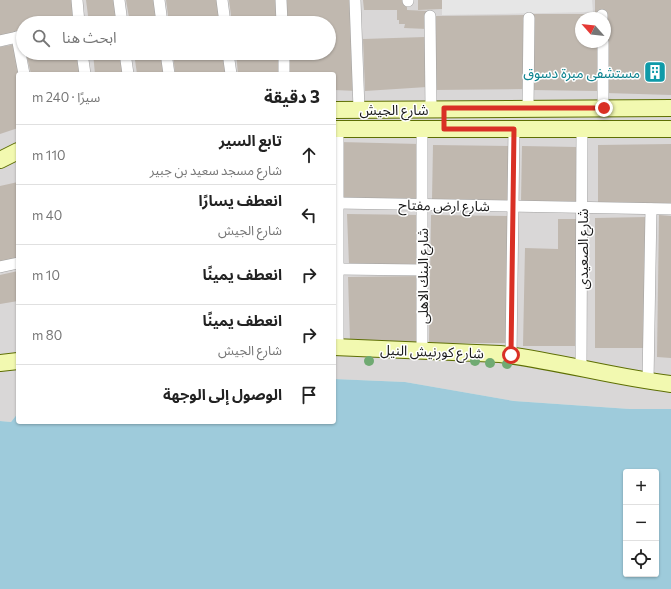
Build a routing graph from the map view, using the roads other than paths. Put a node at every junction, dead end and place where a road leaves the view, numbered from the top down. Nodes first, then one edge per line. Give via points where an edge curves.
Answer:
1 (77, 0) edge
2 (119, 0) edge
3 (159, 0) edge
4 (222, 0) edge
5 (281, 0) edge
6 (355, 0) edge
7 (78, 16) edge
8 (121, 16) edge
9 (161, 16) edge
10 (224, 16) edge
11 (282, 16) edge
12 (430, 16) dead end
13 (529, 18) dead end
14 (16, 37) edge
15 (0, 41) edge
16 (602, 48) edge
17 (23, 60) edge
18 (83, 60) edge
19 (126, 60) edge
20 (167, 60) edge
21 (229, 60) edge
22 (284, 60) edge
23 (24, 72) edge
24 (85, 72) edge
25 (128, 72) edge
26 (169, 72) edge
27 (231, 72) edge
28 (284, 72) edge
29 (359, 108) junction
30 (438, 108) junction
31 (528, 108) junction
32 (604, 108) junction
33 (671, 108) edge
34 (336, 110) edge
35 (336, 129) edge
36 (422, 129) junction
37 (444, 129) junction
38 (514, 129) junction
39 (582, 129) junction
40 (671, 129) edge
41 (16, 152) edge
42 (16, 161) edge
43 (0, 162) edge
44 (338, 203) junction
45 (422, 205) junction
46 (513, 207) junction
47 (582, 208) junction
48 (651, 209) junction
49 (671, 210) edge
50 (16, 263) edge
51 (0, 267) edge
52 (338, 269) junction
53 (422, 270) junction
54 (336, 347) edge
55 (422, 350) junction
56 (511, 355) junction
57 (16, 362) edge
58 (0, 363) edge
59 (581, 368) junction
60 (648, 381) junction
61 (671, 384) edge

1 - 7 street
2 - 8 street
3 - 9 street
4 - 10 street
5 - 11 street
6 - 29 street
12 - 30 street
13 - 31 street
14 - 15 street
16 - 32 street
17 - 23 street
18 - 24 street
19 - 25 street
20 - 26 street
21 - 27 street
22 - 28 street
29 - 30 main road, شارع الجيش
29 - 34 main road, شارع الجيش
30 - 31 main road, شارع الجيش
30 - 37 main road
31 - 32 main road, شارع الجيش
32 - 33 main road, شارع الجيش
35 - 36 main road, شارع الجيش
35 - 44 street
36 - 37 main road, شارع الجيش
36 - 45 street, شارع البنك الاهلى
37 - 38 main road, شارع الجيش
38 - 39 main road, شارع الجيش
38 - 46 street
39 - 40 main road, شارع الجيش
39 - 47 street, شارع الصعيدى
41 - 43 main road
42 - 43 main road
44 - 45 street, شارع ارض مفتاح
44 - 52 street
45 - 46 street, شارع ارض مفتاح
45 - 53 street, شارع البنك الاهلى
46 - 47 street, شارع ارض مفتاح
46 - 56 street
47 - 48 street, شارع ارض مفتاح
47 - 59 street, شارع الصعيدى
48 - 49 street, شارع ارض مفتاح
48 - 60 street
50 - 51 street
52 - 53 street
52 - 54 street
53 - 55 street, شارع البنك الاهلى
54 - 55 main road, شارع كورنيش النيل
55 - 56 main road, شارع كورنيش النيل
56 - 59 main road, شارع كورنيش النيل
57 - 58 main road
59 - 60 main road, شارع كورنيش النيل
60 - 61 main road, شارع كورنيش النيل

